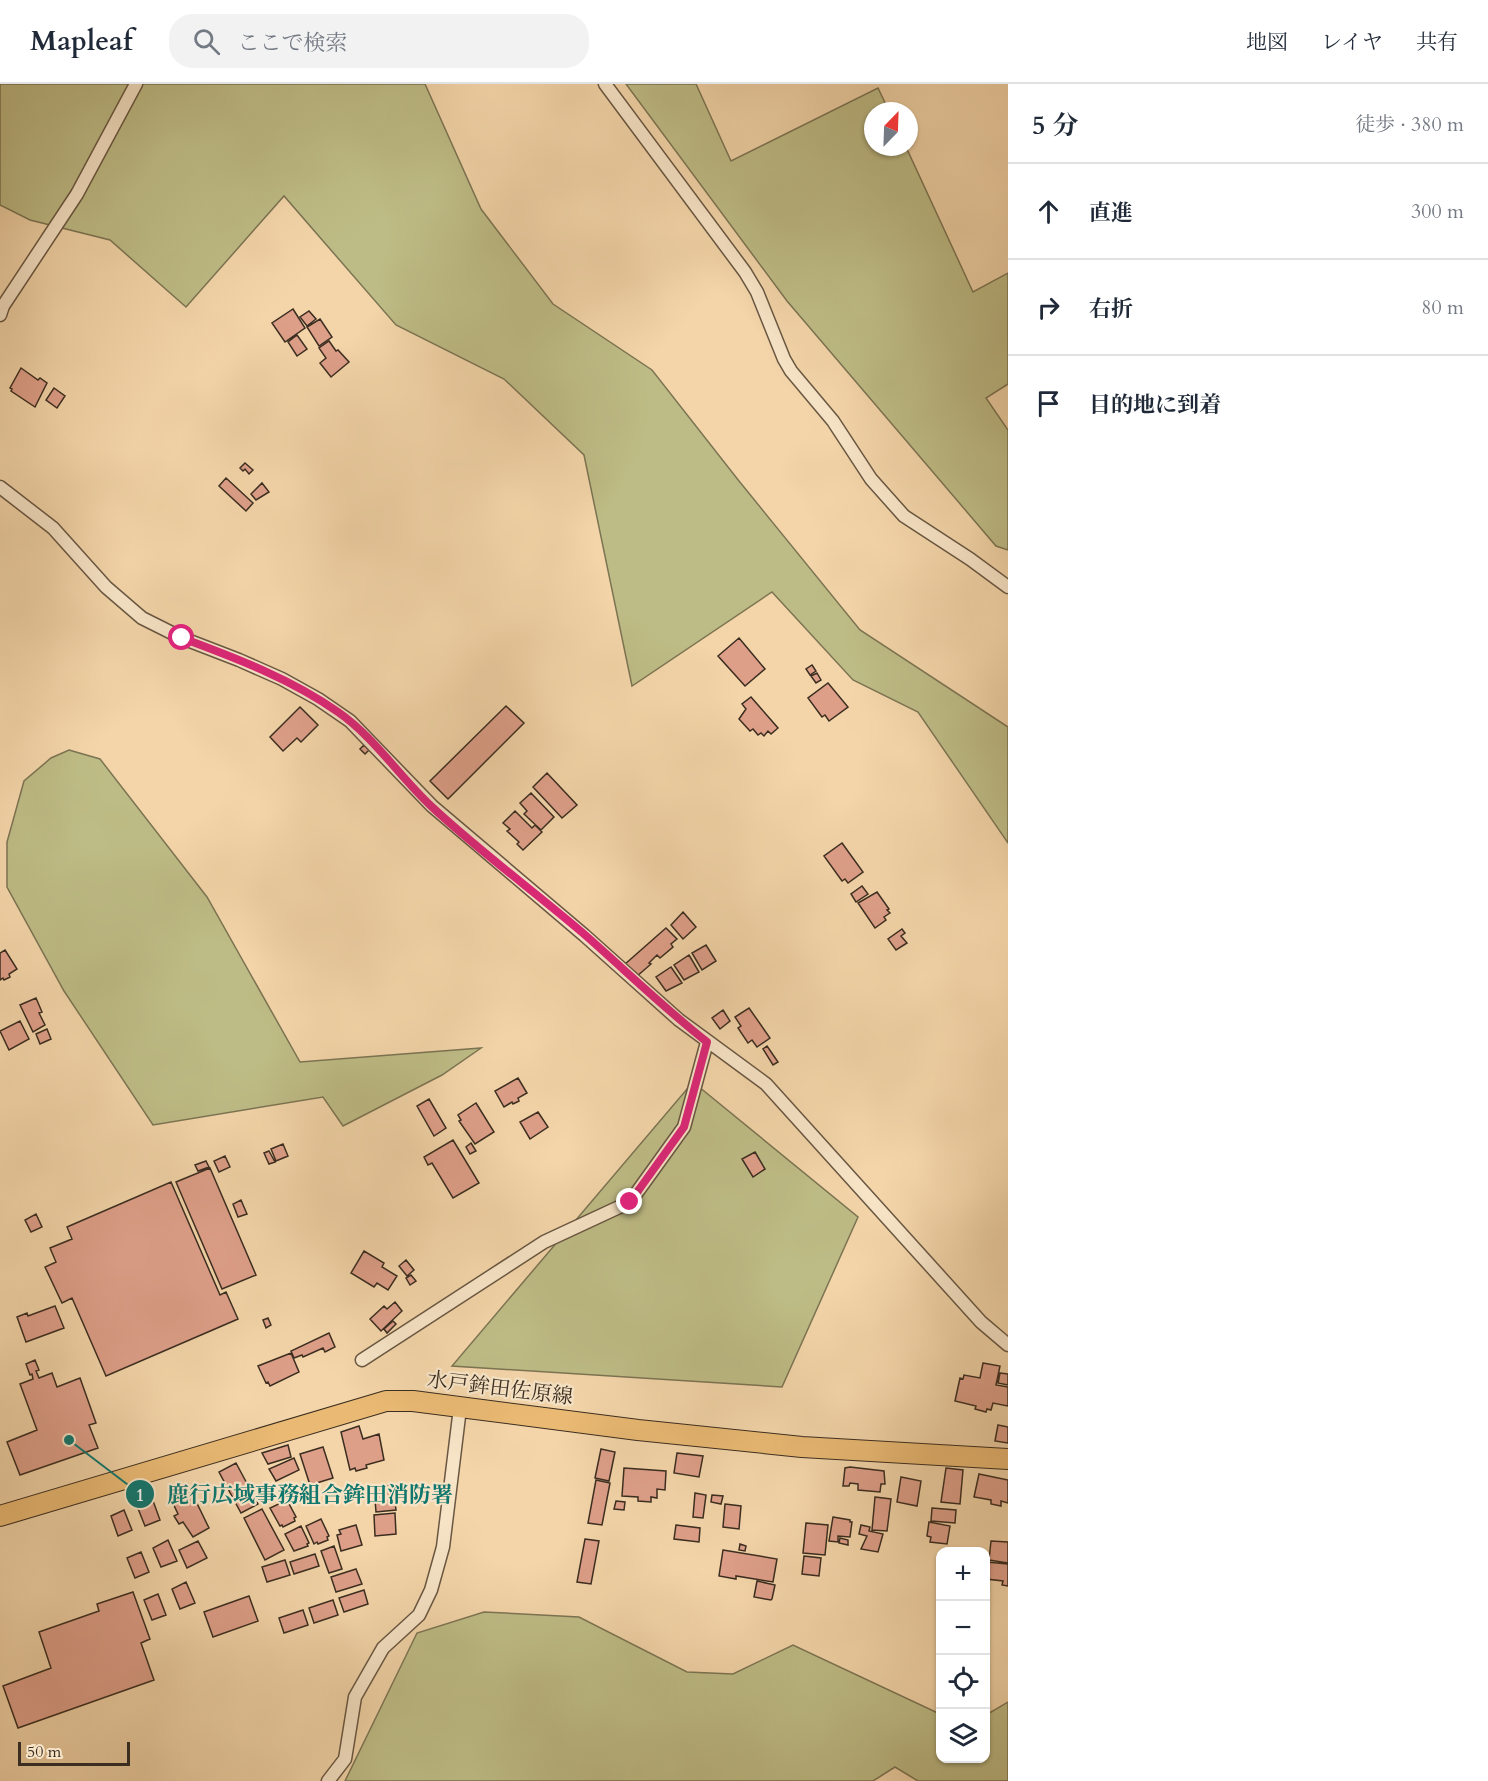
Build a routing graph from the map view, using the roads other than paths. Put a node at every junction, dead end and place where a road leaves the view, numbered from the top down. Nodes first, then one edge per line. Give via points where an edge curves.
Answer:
1 (136, 84) edge
2 (605, 84) edge
3 (0, 315) edge
4 (0, 488) edge
5 (1008, 587) edge
6 (707, 1042) junction
7 (1008, 1345) edge
8 (362, 1360) dead end
9 (460, 1408) junction
10 (1008, 1459) edge
11 (0, 1516) edge
12 (328, 1781) edge

1 - 3 street via 77,194
2 - 5 street via 745,272 791,371 833,421 871,479 904,516
4 - 6 street via 53,528 106,586 142,618 282,679 350,721 432,806
6 - 7 street via 766,1084 981,1322
6 - 8 street via 684,1127 630,1202 544,1242
9 - 10 main road, 水戸鉾田佐原線 via 802,1447
9 - 11 main road, 水戸鉾田佐原線 via 386,1401
9 - 12 street via 443,1546 431,1590 419,1615 383,1648 355,1697 345,1759

